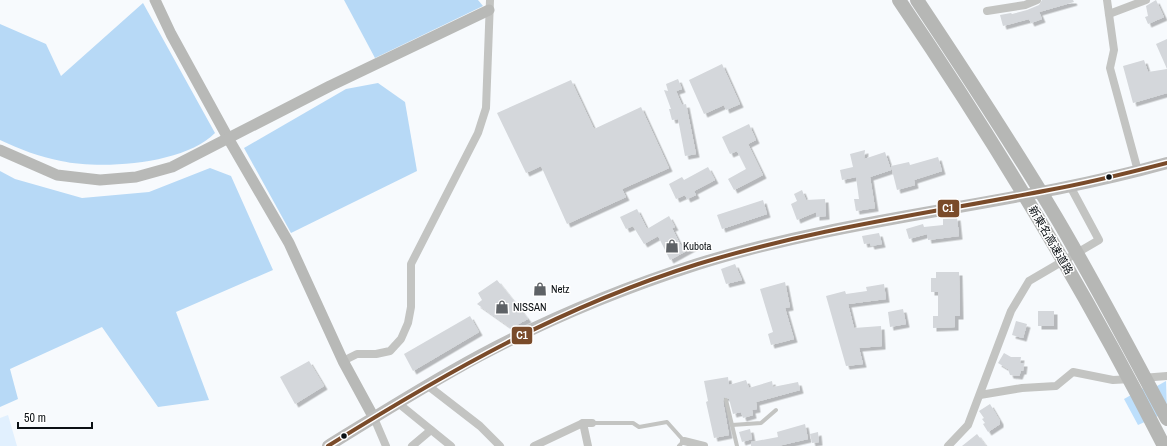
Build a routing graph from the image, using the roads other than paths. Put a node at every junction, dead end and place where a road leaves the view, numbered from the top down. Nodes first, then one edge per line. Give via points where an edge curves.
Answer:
1 (155, 0) edge
2 (900, 0) edge
3 (917, 0) edge
4 (1037, 0) edge
5 (1107, 0) edge
6 (1146, 0) edge
7 (489, 5) edge
8 (987, 11) dead end
9 (1109, 14) junction
10 (228, 138) junction
11 (0, 150) edge
12 (1167, 163) edge
13 (1138, 171) junction
14 (1070, 186) junction
15 (343, 361) junction
16 (1167, 376) edge
17 (427, 385) junction
18 (980, 395) junction
19 (726, 400) dead end
20 (398, 403) junction
21 (776, 410) dead end
22 (374, 418) junction
23 (1167, 419) edge
24 (592, 423) joint
25 (583, 424) junction
26 (732, 425) junction
27 (432, 430) junction
28 (681, 444) edge
29 (328, 446) edge
30 (386, 446) edge
31 (412, 446) edge
32 (451, 446) edge
33 (500, 446) edge
34 (534, 446) edge
35 (588, 446) edge
36 (704, 446) edge
37 (737, 446) edge
38 (948, 446) edge
39 (1164, 446) edge

1 - 10 street
2 - 39 highway, 新東名高速道路 via 946,68 1043,225
3 - 23 highway, 新東名高速道路 via 1056,218
4 - 8 street via 1025,5
5 - 9 street
6 - 9 street
7 - 10 street
7 - 15 street via 486,108 478,133 411,264 411,307 408,323 390,352 357,354
9 - 13 street via 1114,50 1110,68
10 - 11 street via 172,167 136,177 100,180 57,175
10 - 15 street via 289,244
12 - 13 main road
13 - 14 main road
14 - 17 main road via 866,224 773,244 698,264 577,310 481,355
14 - 18 street via 1099,240 1029,282 1011,311
15 - 22 street
16 - 18 street via 1113,380 1073,372 1056,386 1022,388
17 - 20 main road
17 - 33 street via 480,426
18 - 38 street via 968,425
19 - 26 lane
20 - 22 main road
20 - 27 street
21 - 26 lane via 761,423
22 - 29 main road
22 - 30 street
24 - 25 street
24 - 28 lane via 633,423 640,427 667,422
25 - 34 street
25 - 35 street
26 - 37 lane
27 - 31 street
27 - 32 street
28 - 36 street

